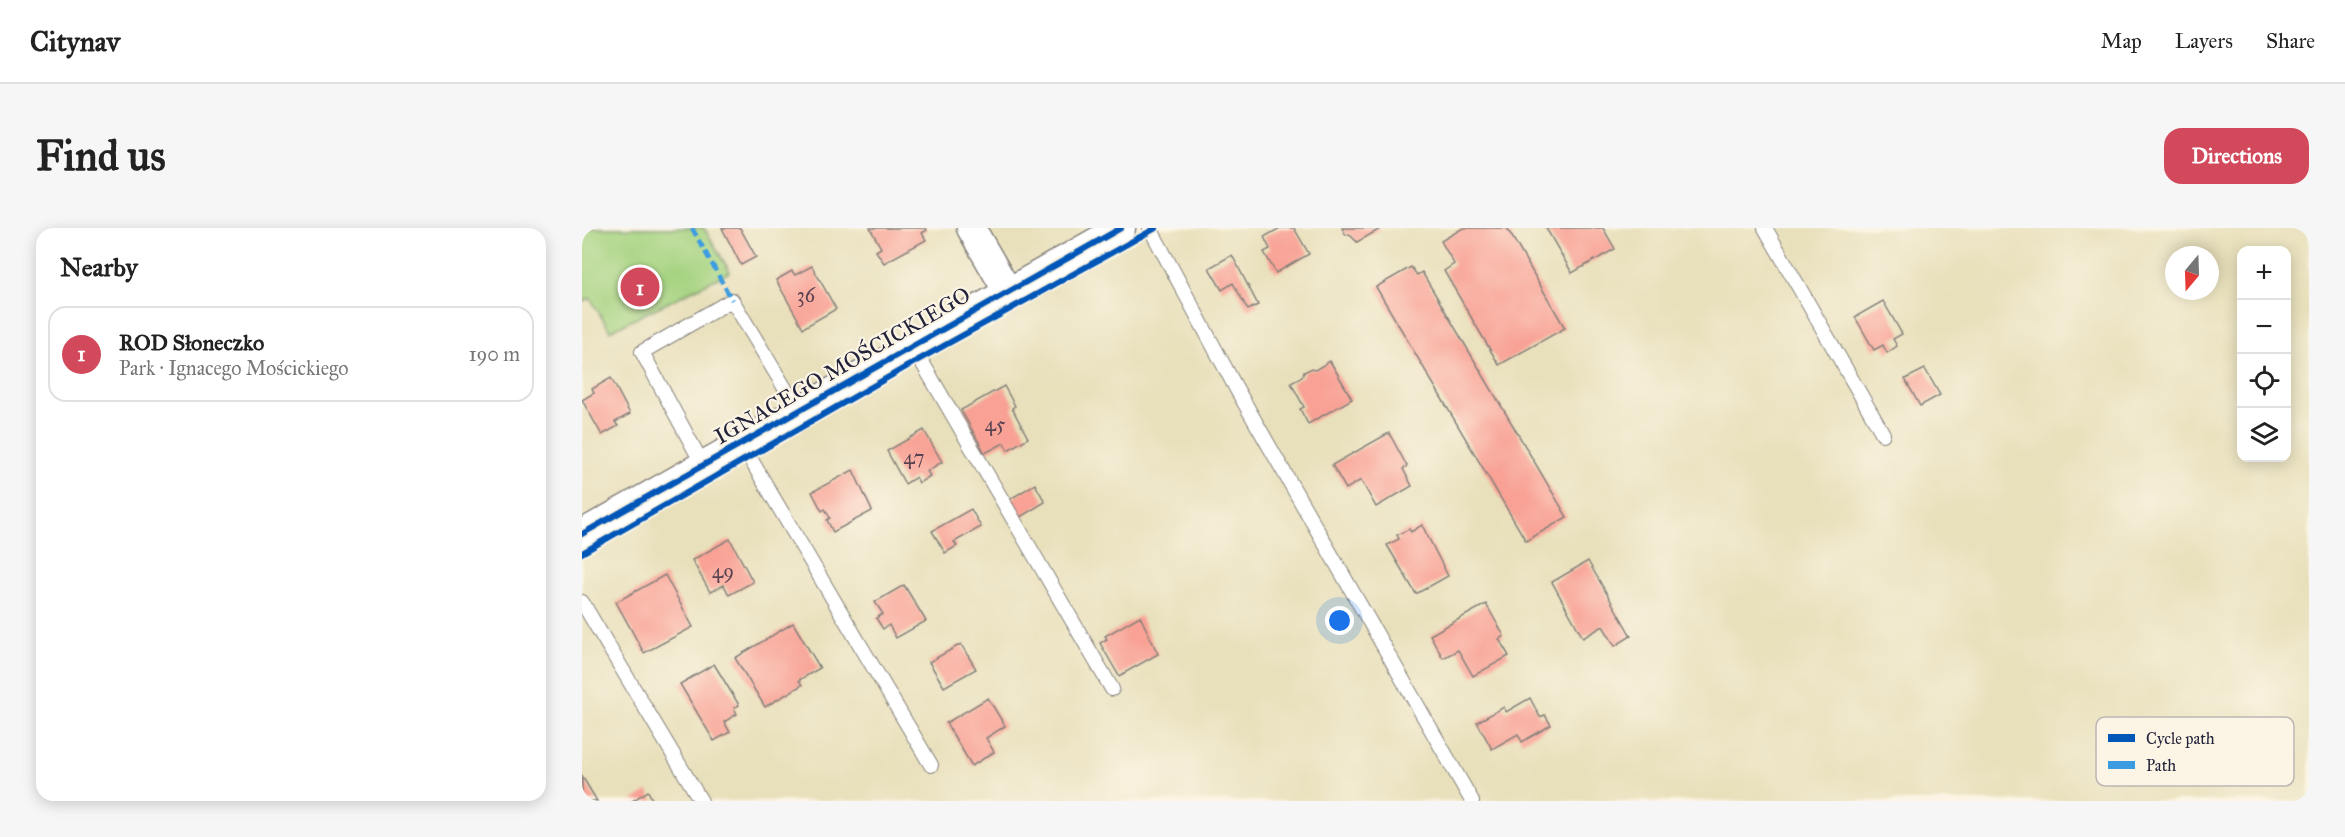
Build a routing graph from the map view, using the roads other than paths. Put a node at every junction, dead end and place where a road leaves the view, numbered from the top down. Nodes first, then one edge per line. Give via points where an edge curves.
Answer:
1 (971, 228) edge
2 (1121, 228) edge
3 (1150, 228) edge
4 (1765, 228) edge
5 (1008, 292) junction
6 (912, 345) junction
7 (798, 410) junction
8 (1883, 434) dead end
9 (741, 443) junction
10 (703, 465) junction
11 (582, 534) edge
12 (582, 602) edge
13 (1112, 689) dead end
14 (931, 765) dead end
15 (701, 801) edge
16 (1472, 801) edge

1 - 5 street
2 - 5 street, IGNACEGO MOŚCICKIEGO
3 - 16 lane via 1236,388
4 - 8 lane
5 - 6 street, IGNACEGO MOŚCICKIEGO
6 - 7 street, IGNACEGO MOŚCICKIEGO
6 - 13 lane
7 - 9 street, IGNACEGO MOŚCICKIEGO
7 - 10 lane via 732,300 642,352
9 - 10 street, IGNACEGO MOŚCICKIEGO
9 - 14 lane
10 - 11 street, IGNACEGO MOŚCICKIEGO
12 - 15 lane

